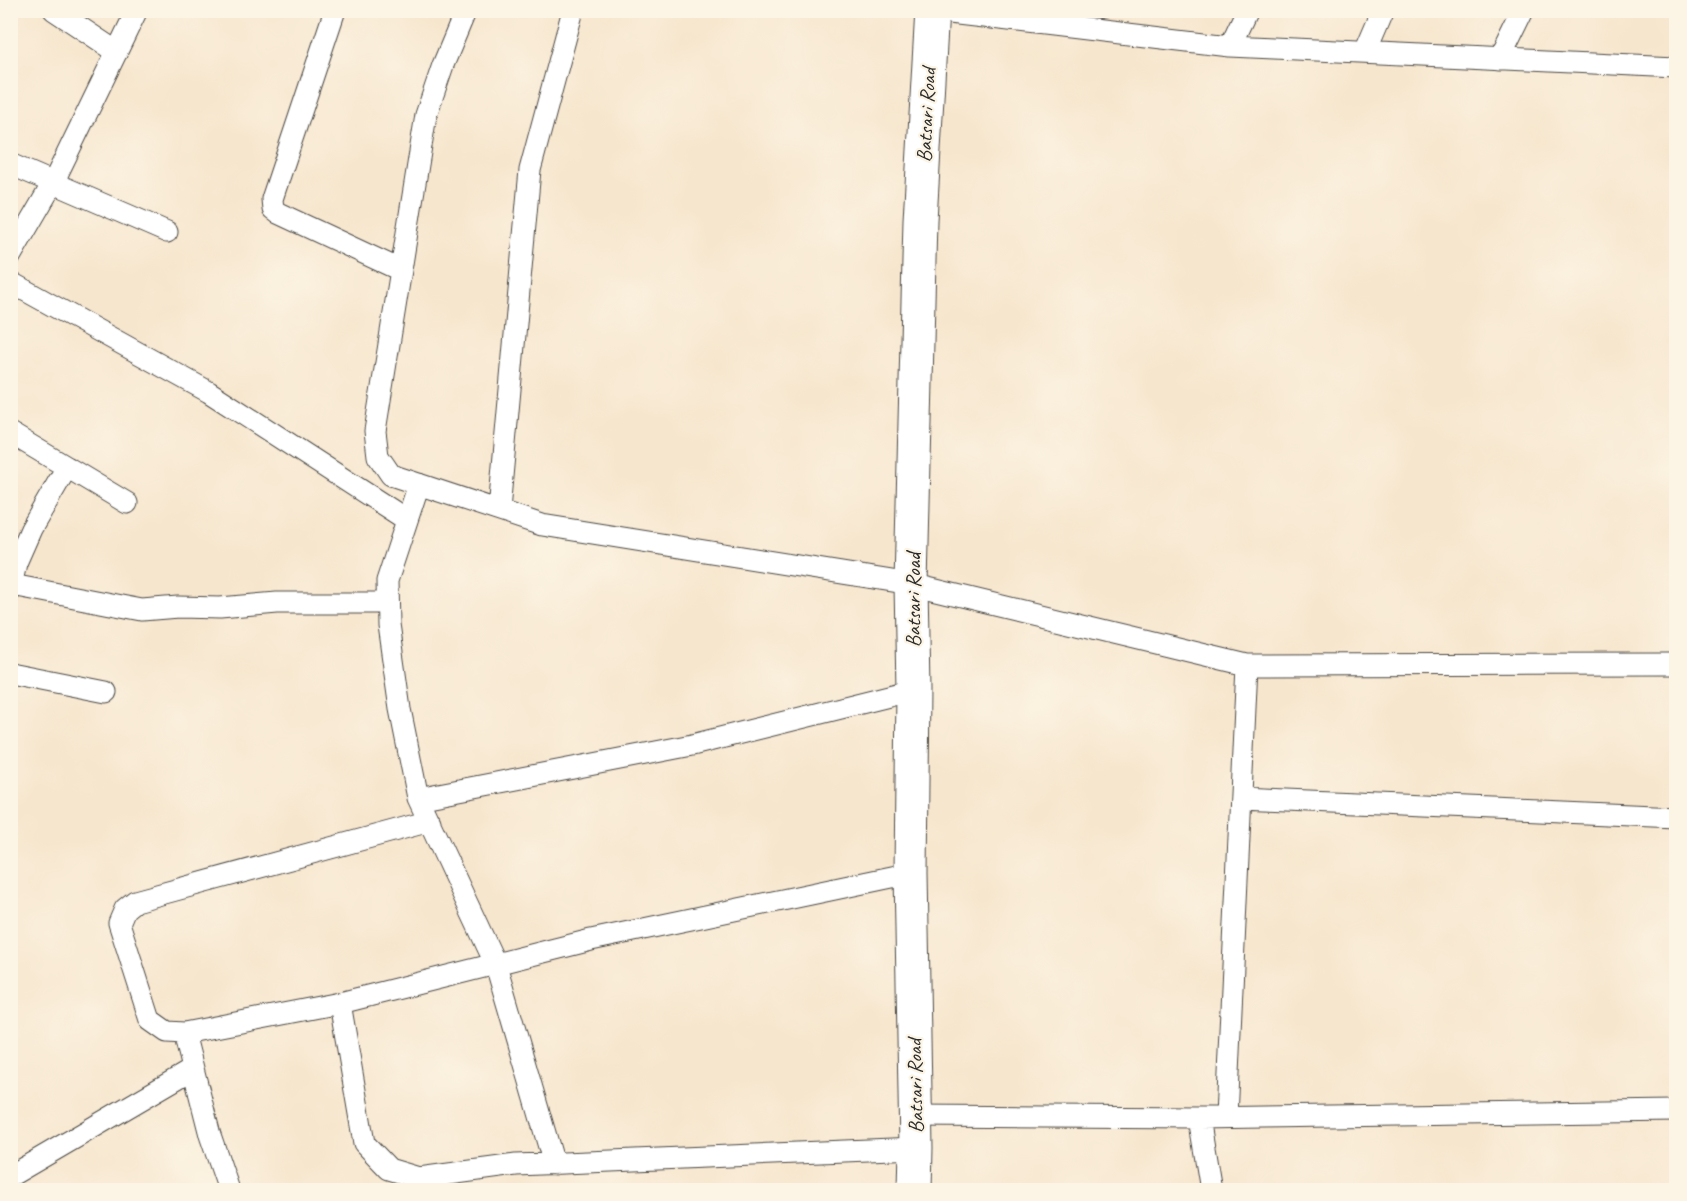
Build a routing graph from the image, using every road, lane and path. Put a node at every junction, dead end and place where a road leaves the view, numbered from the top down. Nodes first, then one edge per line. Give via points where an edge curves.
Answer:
1 (54, 10) edge
2 (137, 10) edge
3 (335, 10) edge
4 (466, 10) edge
5 (573, 10) edge
6 (932, 10) edge
7 (1247, 10) edge
8 (1383, 10) edge
9 (1524, 10) edge
10 (1230, 46) junction
11 (117, 52) junction
12 (1365, 52) junction
13 (1500, 59) junction
14 (1677, 67) edge
15 (10, 164) edge
16 (52, 183) junction
17 (167, 232) dead end
18 (10, 258) edge
19 (400, 270) junction
20 (10, 282) edge
21 (10, 433) edge
22 (67, 467) junction
23 (419, 484) junction
24 (127, 503) dead end
25 (499, 510) junction
26 (407, 520) junction
27 (911, 584) junction
28 (11, 588) edge
29 (387, 603) junction
30 (1677, 663) edge
31 (1247, 665) junction
32 (10, 673) edge
33 (913, 690) junction
34 (106, 692) dead end
35 (418, 798) junction
36 (1241, 798) junction
37 (1677, 817) edge
38 (430, 821) junction
39 (911, 873) junction
40 (496, 965) junction
41 (340, 1003) junction
42 (184, 1033) junction
43 (193, 1069) junction
44 (1677, 1111) edge
45 (915, 1116) junction
46 (1199, 1118) junction
47 (1226, 1118) junction
48 (916, 1148) junction
49 (554, 1164) junction
50 (10, 1176) edge
51 (228, 1191) edge
52 (915, 1191) edge
53 (1211, 1191) edge

1 - 11 street
2 - 11 street
3 - 19 street via 272,200 273,209
4 - 19 street via 426,115
5 - 25 street via 530,170
6 - 10 street
6 - 27 main road, Batsari Road via 921,220
7 - 10 street
8 - 12 street
9 - 13 street
10 - 12 street
11 - 16 street
12 - 13 street
13 - 14 street
15 - 16 street
16 - 17 street
16 - 18 street
19 - 23 street via 375,431 378,456 391,475
20 - 26 street via 209,392
21 - 22 street
22 - 24 street
22 - 28 street via 31,529 16,563
23 - 25 street
23 - 26 street
25 - 27 street via 542,525
26 - 29 street via 387,581
27 - 31 street
27 - 33 main road, Batsari Road
28 - 29 street via 142,610 278,603
29 - 35 street via 400,709
30 - 31 street
31 - 36 street
32 - 34 street
33 - 35 street via 692,745
33 - 39 main road, Batsari Road
35 - 38 street
36 - 37 street
36 - 47 street
38 - 40 street
38 - 42 street via 135,901 125,909 119,923 150,1020 167,1032
39 - 40 street via 591,940
39 - 45 main road, Batsari Road
40 - 41 street
40 - 49 street
41 - 42 street
41 - 49 street via 364,1143 389,1169 419,1179 516,1165
42 - 43 street
43 - 50 street
43 - 51 street
44 - 47 street
45 - 46 street
45 - 48 main road, Batsari Road
46 - 47 street
46 - 53 street
48 - 49 street
48 - 52 main road, Batsari Road

